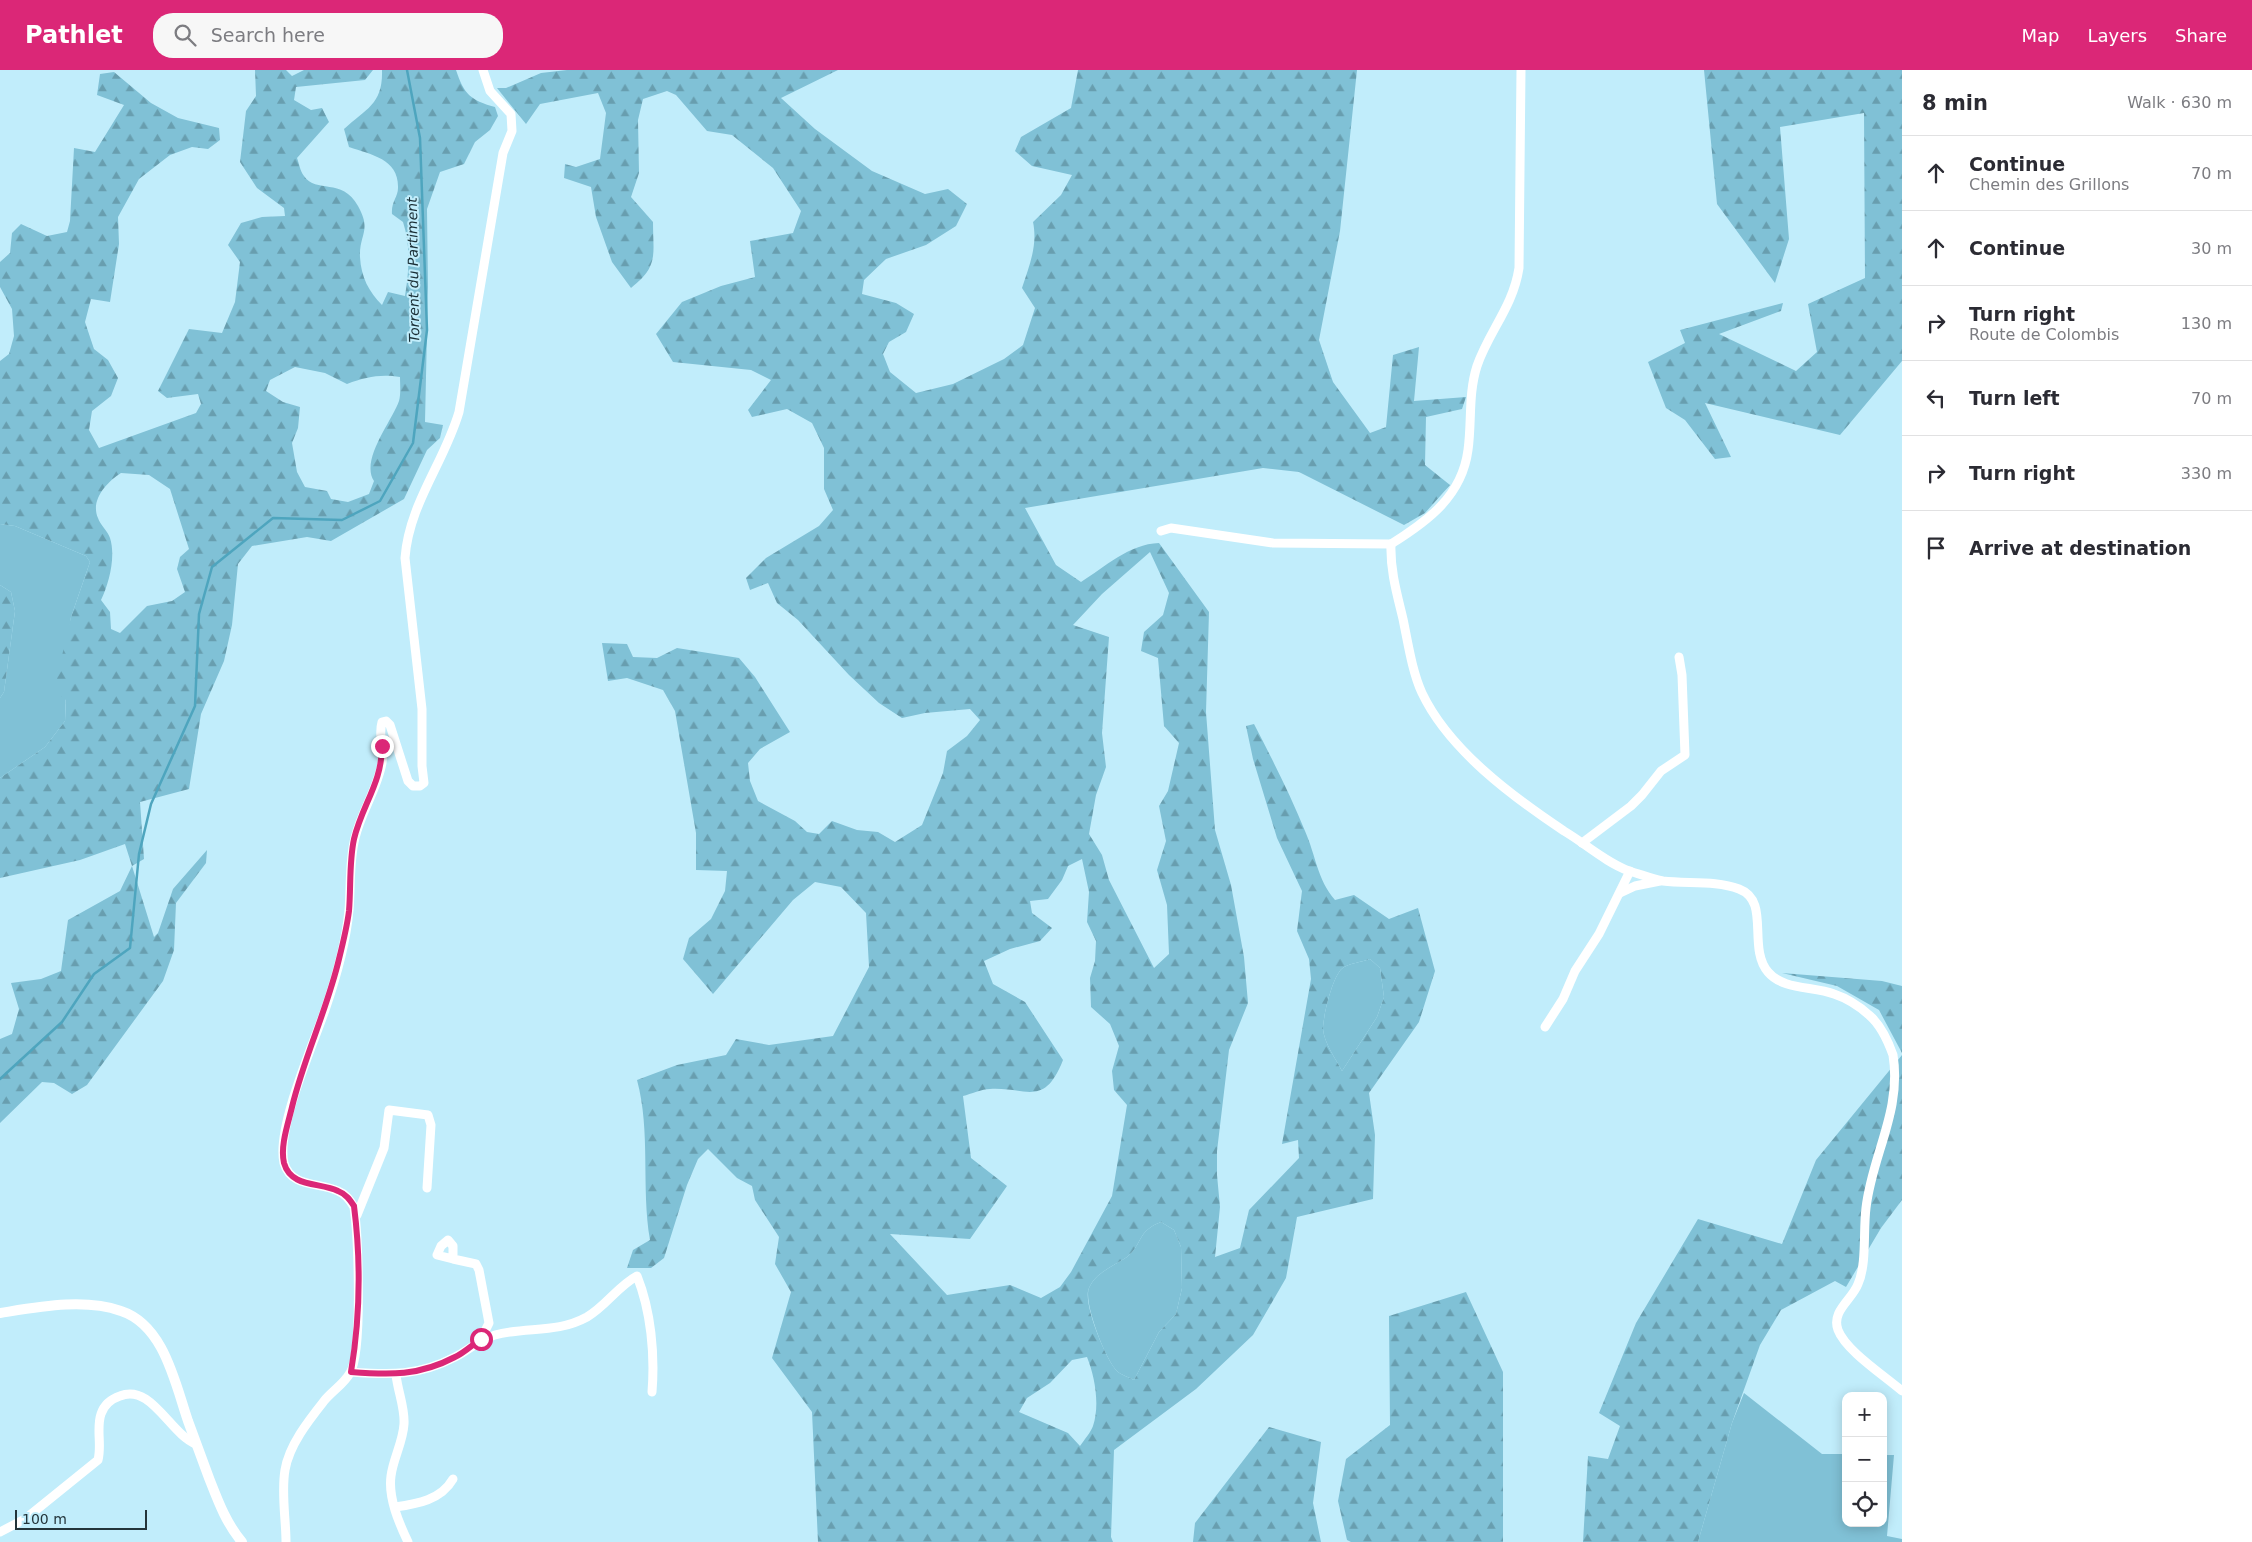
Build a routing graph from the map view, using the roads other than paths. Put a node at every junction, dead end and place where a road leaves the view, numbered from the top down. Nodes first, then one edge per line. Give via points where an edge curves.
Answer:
1 (483, 70) edge
2 (1521, 70) edge
3 (1161, 531) dead end
4 (1392, 544) junction
5 (1679, 658) dead end
6 (1582, 843) junction
7 (1630, 871) junction
8 (1660, 881) junction
9 (1620, 893) junction
10 (1545, 1027) dead end
11 (427, 1188) dead end
12 (356, 1218) junction
13 (453, 1259) dead end
14 (0, 1313) edge
15 (481, 1339) junction
16 (351, 1372) junction
17 (396, 1375) junction
18 (1902, 1391) edge
19 (652, 1392) dead end
20 (196, 1444) junction
21 (453, 1479) dead end
22 (395, 1507) junction
23 (0, 1532) edge
24 (242, 1542) edge
25 (286, 1542) edge
26 (408, 1542) edge

1 - 12 street via 490,91 511,114 512,130 503,153 459,412 445,452 417,506 405,558 422,709 424,782 413,786 408,781 390,725 382,722 379,778 354,840 349,912 339,961 325,1009 299,1076 283,1152 284,1164 293,1177 338,1190 354,1206
2 - 4 street via 1517,283 1478,365 1469,412 1468,449 1459,484 1449,499
3 - 4 street via 1171,528 1273,543
4 - 6 street via 1391,565 1408,642 1421,691 1431,710 1474,762 1509,793
5 - 6 street via 1685,754 1661,771 1631,806
6 - 7 street
7 - 8 street
7 - 9 street
8 - 9 street
8 - 18 street via 1724,885 1747,894 1754,899 1757,908 1758,956 1773,977 1843,998 1870,1016 1890,1045 1898,1077 1895,1115 1866,1206 1860,1282 1839,1312 1837,1328 1847,1344
9 - 10 street
11 - 12 street via 431,1125 428,1115 389,1110 384,1148
12 - 16 street via 359,1281
13 - 15 street via 476,1264 479,1270 488,1323
14 - 20 street via 90,1306 122,1311 132,1316 143,1324 160,1348
15 - 17 street via 439,1364
15 - 19 street via 511,1332 554,1329 575,1322 589,1316 637,1276 646,1304 654,1364
16 - 17 street
16 - 25 street via 325,1400 288,1459 284,1483
17 - 22 street via 398,1395 404,1410 402,1433 391,1475
20 - 23 street via 175,1431 148,1400 125,1394 115,1398 100,1416 98,1460 26,1519
20 - 24 street via 228,1523
21 - 22 street via 447,1490 428,1500
22 - 26 street

